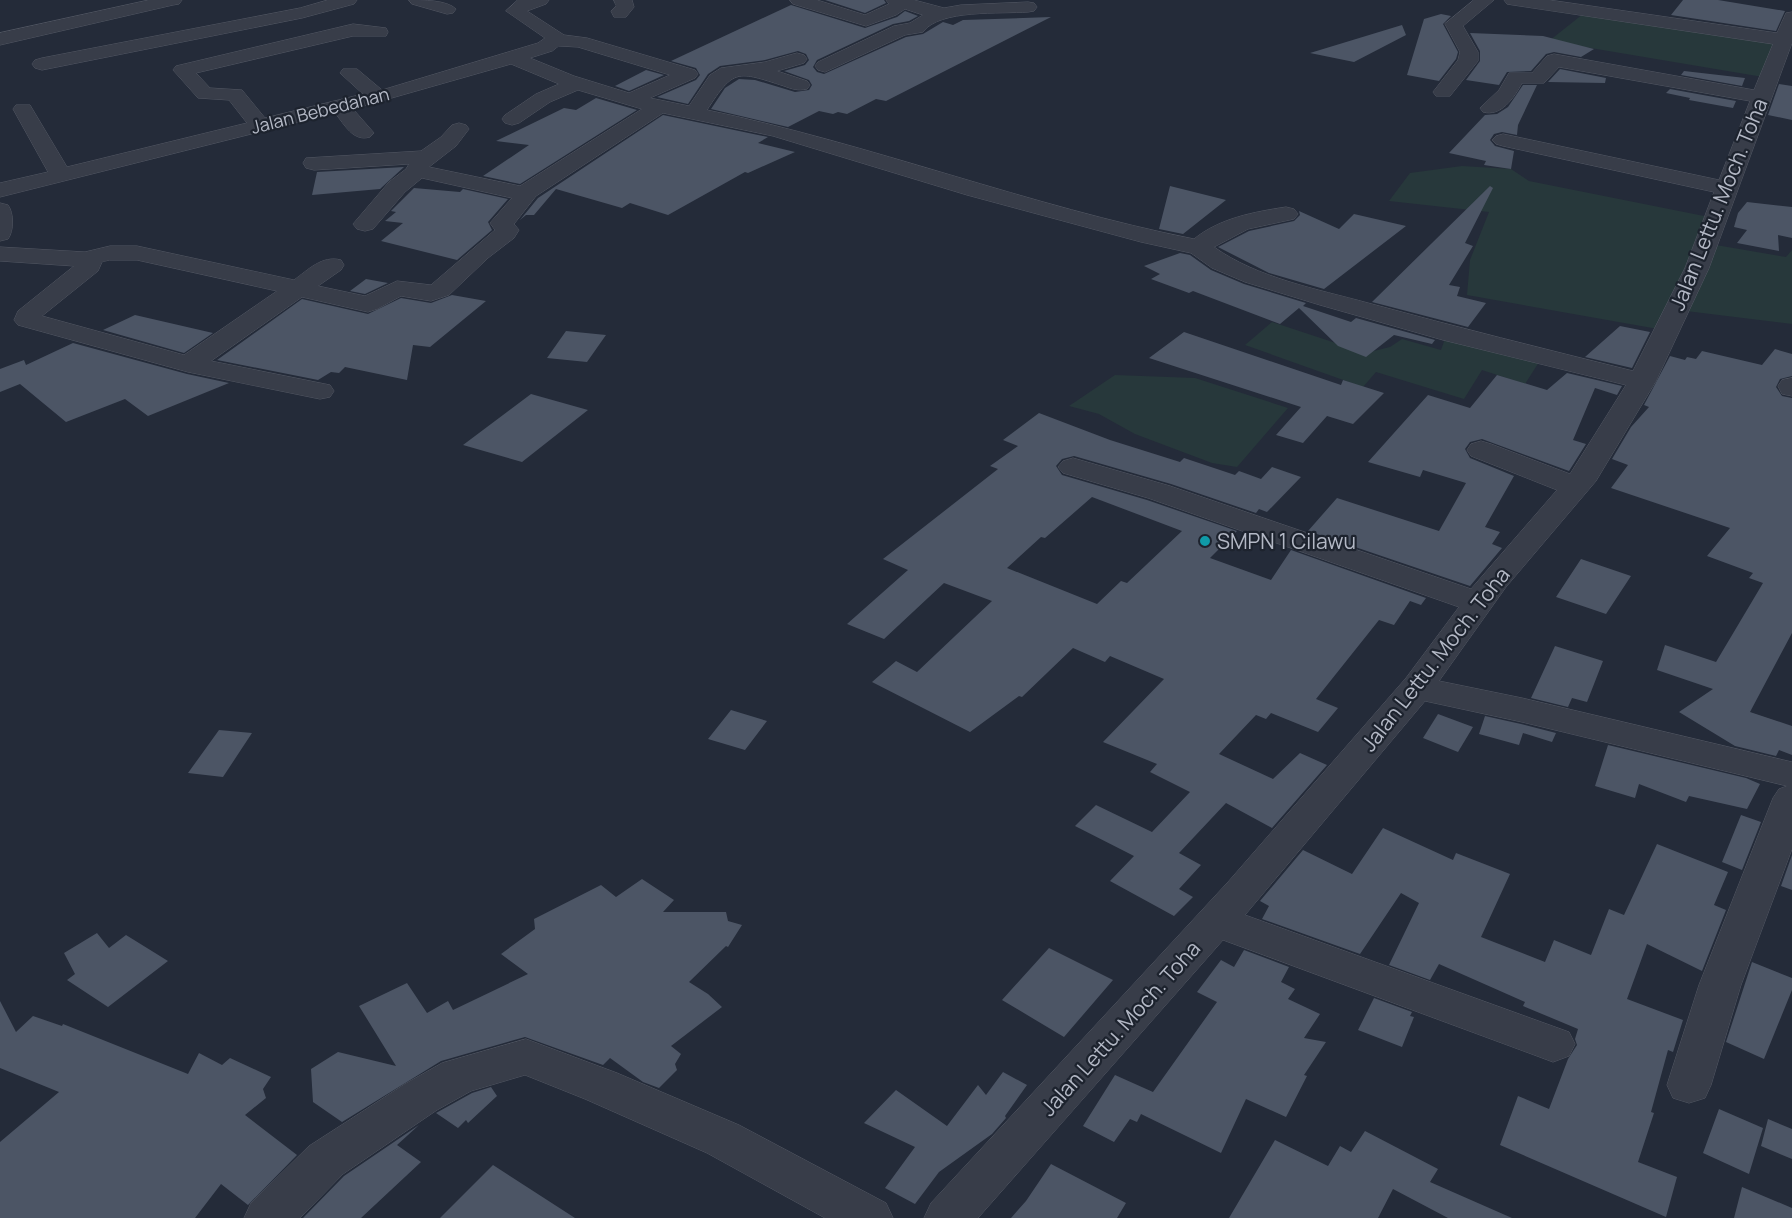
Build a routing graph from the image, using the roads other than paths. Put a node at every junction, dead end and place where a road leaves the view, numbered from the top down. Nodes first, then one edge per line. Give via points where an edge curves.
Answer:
1 (348, 0) edge
2 (418, 0) edge
3 (540, 0) edge
4 (799, 0) edge
5 (1485, 0) edge
6 (1514, 0) edge
7 (899, 1) edge
8 (1028, 7) dead end
9 (447, 9) dead end
10 (173, 10) edge
11 (306, 12) junction
12 (937, 14) junction
13 (0, 26) edge
14 (1790, 27) edge
15 (209, 30) junction
16 (9, 37) edge
17 (556, 40) junction
18 (235, 58) junction
19 (513, 58) junction
20 (797, 59) dead end
21 (42, 63) dead end
22 (825, 66) dead end
23 (754, 69) junction
24 (350, 73) dead end
25 (578, 83) junction
26 (800, 85) dead end
27 (1443, 92) dead end
28 (377, 96) junction
29 (1761, 97) junction
30 (630, 100) junction
31 (339, 106) junction
32 (659, 106) junction
33 (1490, 108) dead end
34 (23, 109) dead end
35 (694, 114) junction
36 (512, 119) dead end
37 (259, 125) junction
38 (459, 129) dead end
39 (363, 133) dead end
40 (1503, 140) dead end
41 (314, 163) dead end
42 (421, 164) junction
43 (60, 174) junction
44 (1725, 188) junction
45 (0, 190) edge
46 (527, 192) junction
47 (0, 210) edge
48 (1286, 214) dead end
49 (365, 225) dead end
50 (0, 234) edge
51 (1199, 247) junction
52 (0, 254) edge
53 (85, 259) junction
54 (333, 265) dead end
55 (295, 289) junction
56 (188, 363) junction
57 (1642, 381) junction
58 (320, 392) dead end
59 (1481, 450) dead end
60 (1073, 467) dead end
61 (1576, 486) junction
62 (1479, 603) junction
63 (1418, 686) junction
64 (1792, 775) edge
65 (1792, 798) edge
66 (1216, 921) junction
67 (1553, 1044) dead end
68 (1689, 1085) dead end
69 (268, 1218) edge
70 (869, 1218) edge
71 (948, 1218) edge

1 - 11 street
2 - 9 street
3 - 17 street via 524,4 516,14 555,35
4 - 7 street via 866,21 890,11
5 - 27 street via 1454,24 1469,52 1468,61
6 - 14 street
7 - 12 street
8 - 12 street
10 - 15 street
10 - 16 street
11 - 15 street
11 - 18 street via 371,31
12 - 22 street via 917,28 900,31
13 - 16 street
14 - 29 street, Jalan Lettu. Moch. Toha
15 - 18 street via 231,42 223,46
15 - 21 street
17 - 19 street, Jalan Bebedahan
17 - 30 street via 580,42 688,74
18 - 37 street via 183,70 204,94 238,96
19 - 25 street
19 - 28 street, Jalan Bebedahan
20 - 23 street
23 - 26 street
23 - 35 street via 733,71 717,79
24 - 28 street
25 - 30 street
25 - 36 street via 543,98
28 - 31 street, Jalan Bebedahan
29 - 33 street via 1554,60 1537,80 1516,77 1507,93
29 - 44 street, Jalan Lettu. Moch. Toha
30 - 32 street
31 - 37 street, Jalan Bebedahan
31 - 39 street
32 - 35 street
32 - 46 street
34 - 43 street
35 - 51 street via 777,131 986,193
37 - 43 street, Jalan Bebedahan
38 - 42 street via 453,140
40 - 44 street
41 - 42 street
42 - 46 street via 506,191
42 - 49 street
43 - 45 street, Jalan Bebedahan
44 - 57 street, Jalan Lettu. Moch. Toha via 1697,268
46 - 55 street via 502,223 506,233 436,292 397,288 366,305
47 - 50 street
48 - 51 street via 1231,225
51 - 57 street via 1221,263 1254,277 1329,300
52 - 53 street
53 - 55 street via 110,253 137,253
53 - 56 street via 89,266 27,316 27,320
54 - 55 street
55 - 56 street
56 - 58 street
57 - 61 street, Jalan Lettu. Moch. Toha
59 - 61 street
60 - 62 street via 1159,492
61 - 62 street, Jalan Lettu. Moch. Toha
62 - 63 street, Jalan Lettu. Moch. Toha
63 - 64 street
63 - 66 street, Jalan Lettu. Moch. Toha
65 - 68 street via 1719,985
66 - 67 street
66 - 71 street, Jalan Lettu. Moch. Toha
69 - 70 street via 326,1160 421,1097 458,1076 526,1057 723,1139

